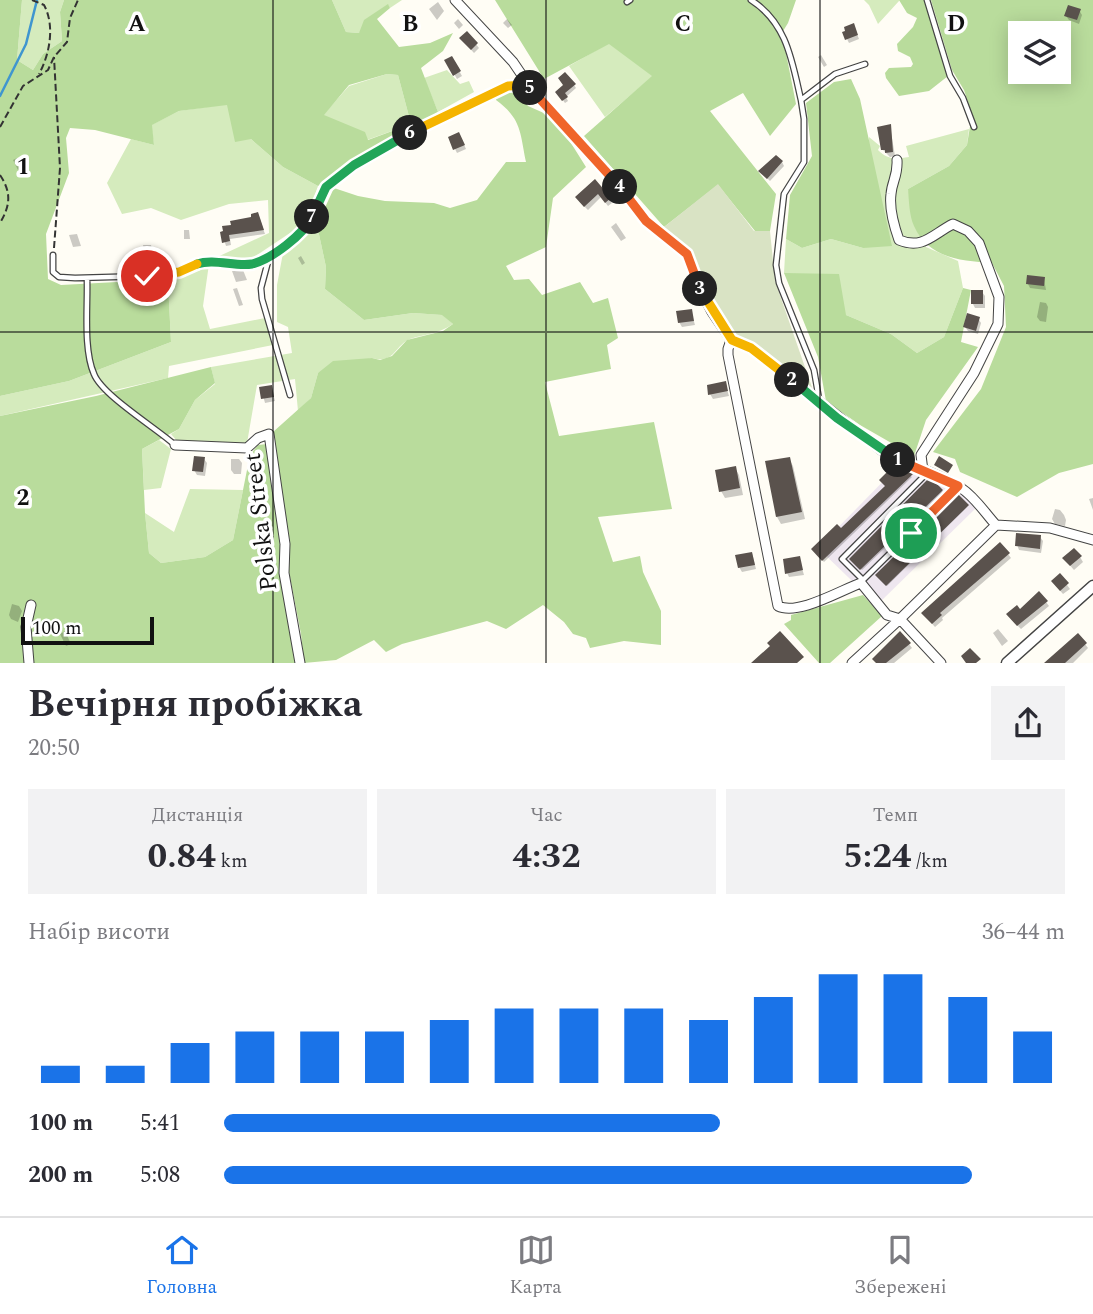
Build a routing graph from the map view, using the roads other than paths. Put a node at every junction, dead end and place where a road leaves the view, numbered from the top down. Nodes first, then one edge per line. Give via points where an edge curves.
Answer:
1 (455, 0) edge
2 (751, 0) edge
3 (926, 0) edge
4 (865, 64) dead end
5 (528, 85) junction
6 (801, 100) junction
7 (974, 127) dead end
8 (897, 160) dead end
9 (270, 254) junction
10 (53, 256) road end
11 (87, 278) junction
12 (732, 340) junction
13 (290, 395) dead end
14 (820, 403) junction
15 (175, 445) joint
16 (925, 472) junction
17 (958, 486) junction
18 (996, 525) junction
19 (1093, 540) edge
20 (862, 581) junction
21 (1093, 586) edge
22 (31, 605) dead end
23 (900, 619) junction
24 (29, 663) edge
25 (300, 663) edge
26 (852, 663) edge
27 (941, 663) edge
28 (1007, 663) edge

1 - 5 street via 513,62
2 - 6 lane via 770,16 788,44
3 - 7 lane via 950,76
4 - 6 lane via 835,74
5 - 9 lane via 508,86 354,165 326,187 306,229
5 - 12 street via 646,221 687,254 712,312
6 - 14 lane via 804,162 784,194 776,265 814,370
8 - 16 street via 891,194 899,240 910,245 924,242 953,224 968,231 979,243 999,298 998,324 988,346 921,455
9 - 11 lane via 252,264 201,262 179,272
9 - 13 lane via 262,299
10 - 11 lane via 53,272 58,277
11 - 15 lane via 89,359 94,377
12 - 14 street via 751,348
12 - 20 street via 728,355 775,602 782,609 797,607
14 - 16 street via 881,450
15 - 25 street, Polska Street via 247,448 269,434 285,544 284,573
16 - 17 street
16 - 20 lane via 842,559
17 - 18 street
17 - 20 lane
18 - 19 street via 1050,528
18 - 23 street
20 - 23 street via 887,615
21 - 28 street
22 - 24 street via 26,627
23 - 26 street
23 - 27 street

